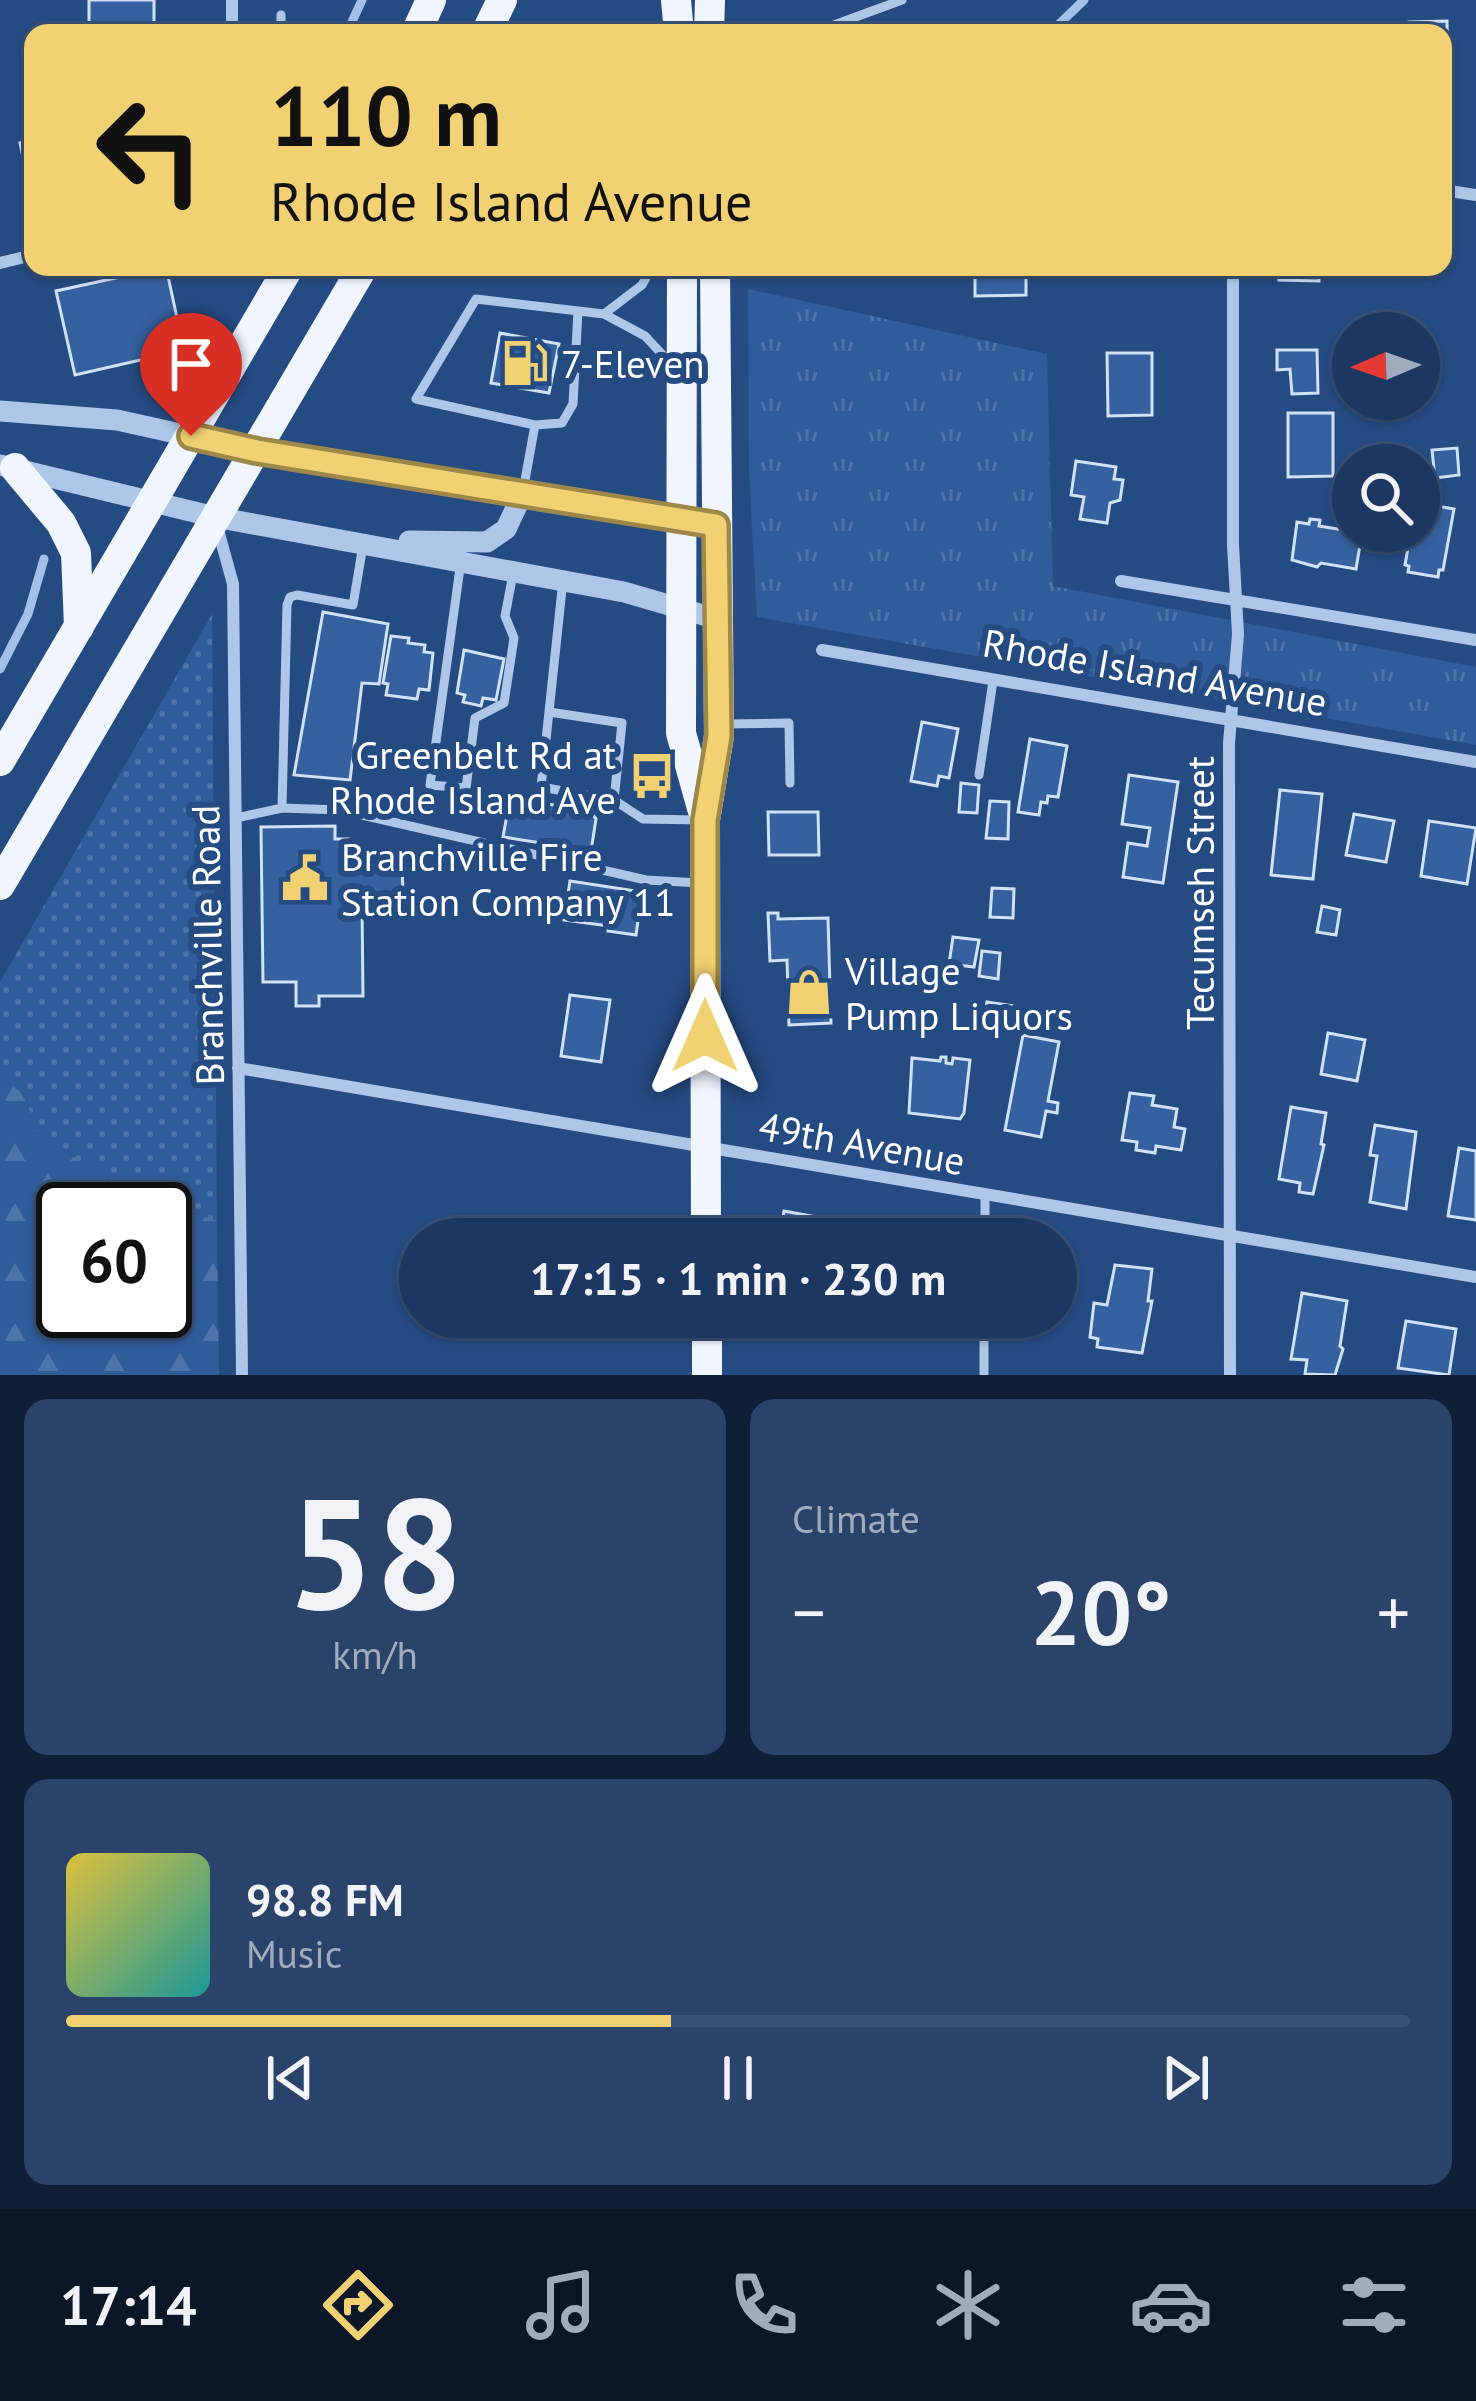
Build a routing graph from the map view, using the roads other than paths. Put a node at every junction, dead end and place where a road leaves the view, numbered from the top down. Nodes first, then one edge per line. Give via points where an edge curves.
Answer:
1 (880, 0) edge
2 (902, 0) edge
3 (281, 15) dead end
4 (853, 21) junction
5 (281, 24) edge
6 (843, 24) edge
7 (284, 276) edge
8 (358, 276) edge
9 (647, 276) edge
10 (682, 276) edge
11 (715, 276) edge
12 (1233, 276) edge
13 (578, 311) junction
14 (604, 314) junction
15 (682, 375) junction
16 (0, 411) edge
17 (535, 425) junction
18 (191, 436) junction
19 (257, 451) junction
20 (7, 466) edge
21 (522, 495) junction
22 (152, 502) junction
23 (715, 513) junction
24 (215, 517) junction
25 (679, 520) junction
26 (356, 541) junction
27 (461, 561) junction
28 (514, 571) junction
29 (563, 580) junction
30 (1121, 580) dead end
31 (1238, 598) junction
32 (679, 607) junction
33 (717, 619) junction
34 (79, 627) junction
35 (1476, 640) edge
36 (822, 650) dead end
37 (993, 681) junction
38 (549, 712) junction
39 (1229, 722) junction
40 (719, 724) junction
41 (0, 761) edge
42 (1476, 762) edge
43 (980, 775) dead end
44 (790, 783) dead end
45 (614, 800) junction
46 (282, 808) junction
47 (236, 818) junction
48 (705, 820) junction
49 (706, 883) junction
50 (0, 885) edge
51 (238, 1068) junction
52 (705, 1147) junction
53 (986, 1194) junction
54 (706, 1218) edge
55 (985, 1218) edge
56 (1228, 1235) junction
57 (1476, 1276) edge
58 (707, 1338) edge
59 (984, 1338) edge
60 (242, 1375) edge
61 (707, 1375) edge
62 (984, 1375) edge
63 (1230, 1375) edge

1 - 4 lane
2 - 4 lane
3 - 5 lane
4 - 6 lane
7 - 18 main road
8 - 19 main road
9 - 14 lane
10 - 15 main road
11 - 23 main road
12 - 31 street, Tecumseh Street
13 - 14 lane
13 - 17 lane via 573,404 562,423
13 - 17 lane via 476,299 416,399
14 - 15 lane via 645,336
15 - 25 main road
16 - 18 street via 117,420
17 - 21 lane
18 - 19 street
18 - 22 main road
19 - 21 street
19 - 24 main road
20 - 22 street
20 - 34 main road via 61,523 76,553
21 - 25 street
21 - 26 street via 506,529 488,542
22 - 24 street
22 - 34 main road
23 - 25 street
23 - 33 main road
24 - 26 street
24 - 47 street, Branchville Road via 232,584
24 - 50 main road
25 - 32 main road
26 - 27 street
26 - 46 lane via 353,605 297,595 287,604
27 - 28 street
27 - 28 lane via 430,784 466,788 475,718 504,703
28 - 29 street
29 - 32 street
29 - 38 lane
30 - 31 street
31 - 35 street
31 - 39 street, Tecumseh Street
32 - 33 street
32 - 48 main road via 681,733
33 - 40 main road
34 - 41 main road
36 - 37 street, Rhode Island Avenue
37 - 39 street, Rhode Island Avenue
37 - 43 lane
38 - 45 lane via 541,787
38 - 45 lane via 622,723
39 - 42 street, Rhode Island Avenue
39 - 56 street, Tecumseh Street
40 - 44 lane via 789,723
40 - 48 main road
45 - 48 lane via 643,819
46 - 47 lane
46 - 49 lane via 340,810 646,880
47 - 51 street, Branchville Road
48 - 49 main road
49 - 52 main road
51 - 52 street, 49th Avenue
51 - 60 street, Branchville Road
52 - 53 street, 49th Avenue
52 - 54 main road
53 - 55 lane
53 - 56 street, 49th Avenue
56 - 57 street, 49th Avenue
56 - 63 street, Tecumseh Street
58 - 61 main road
59 - 62 lane

